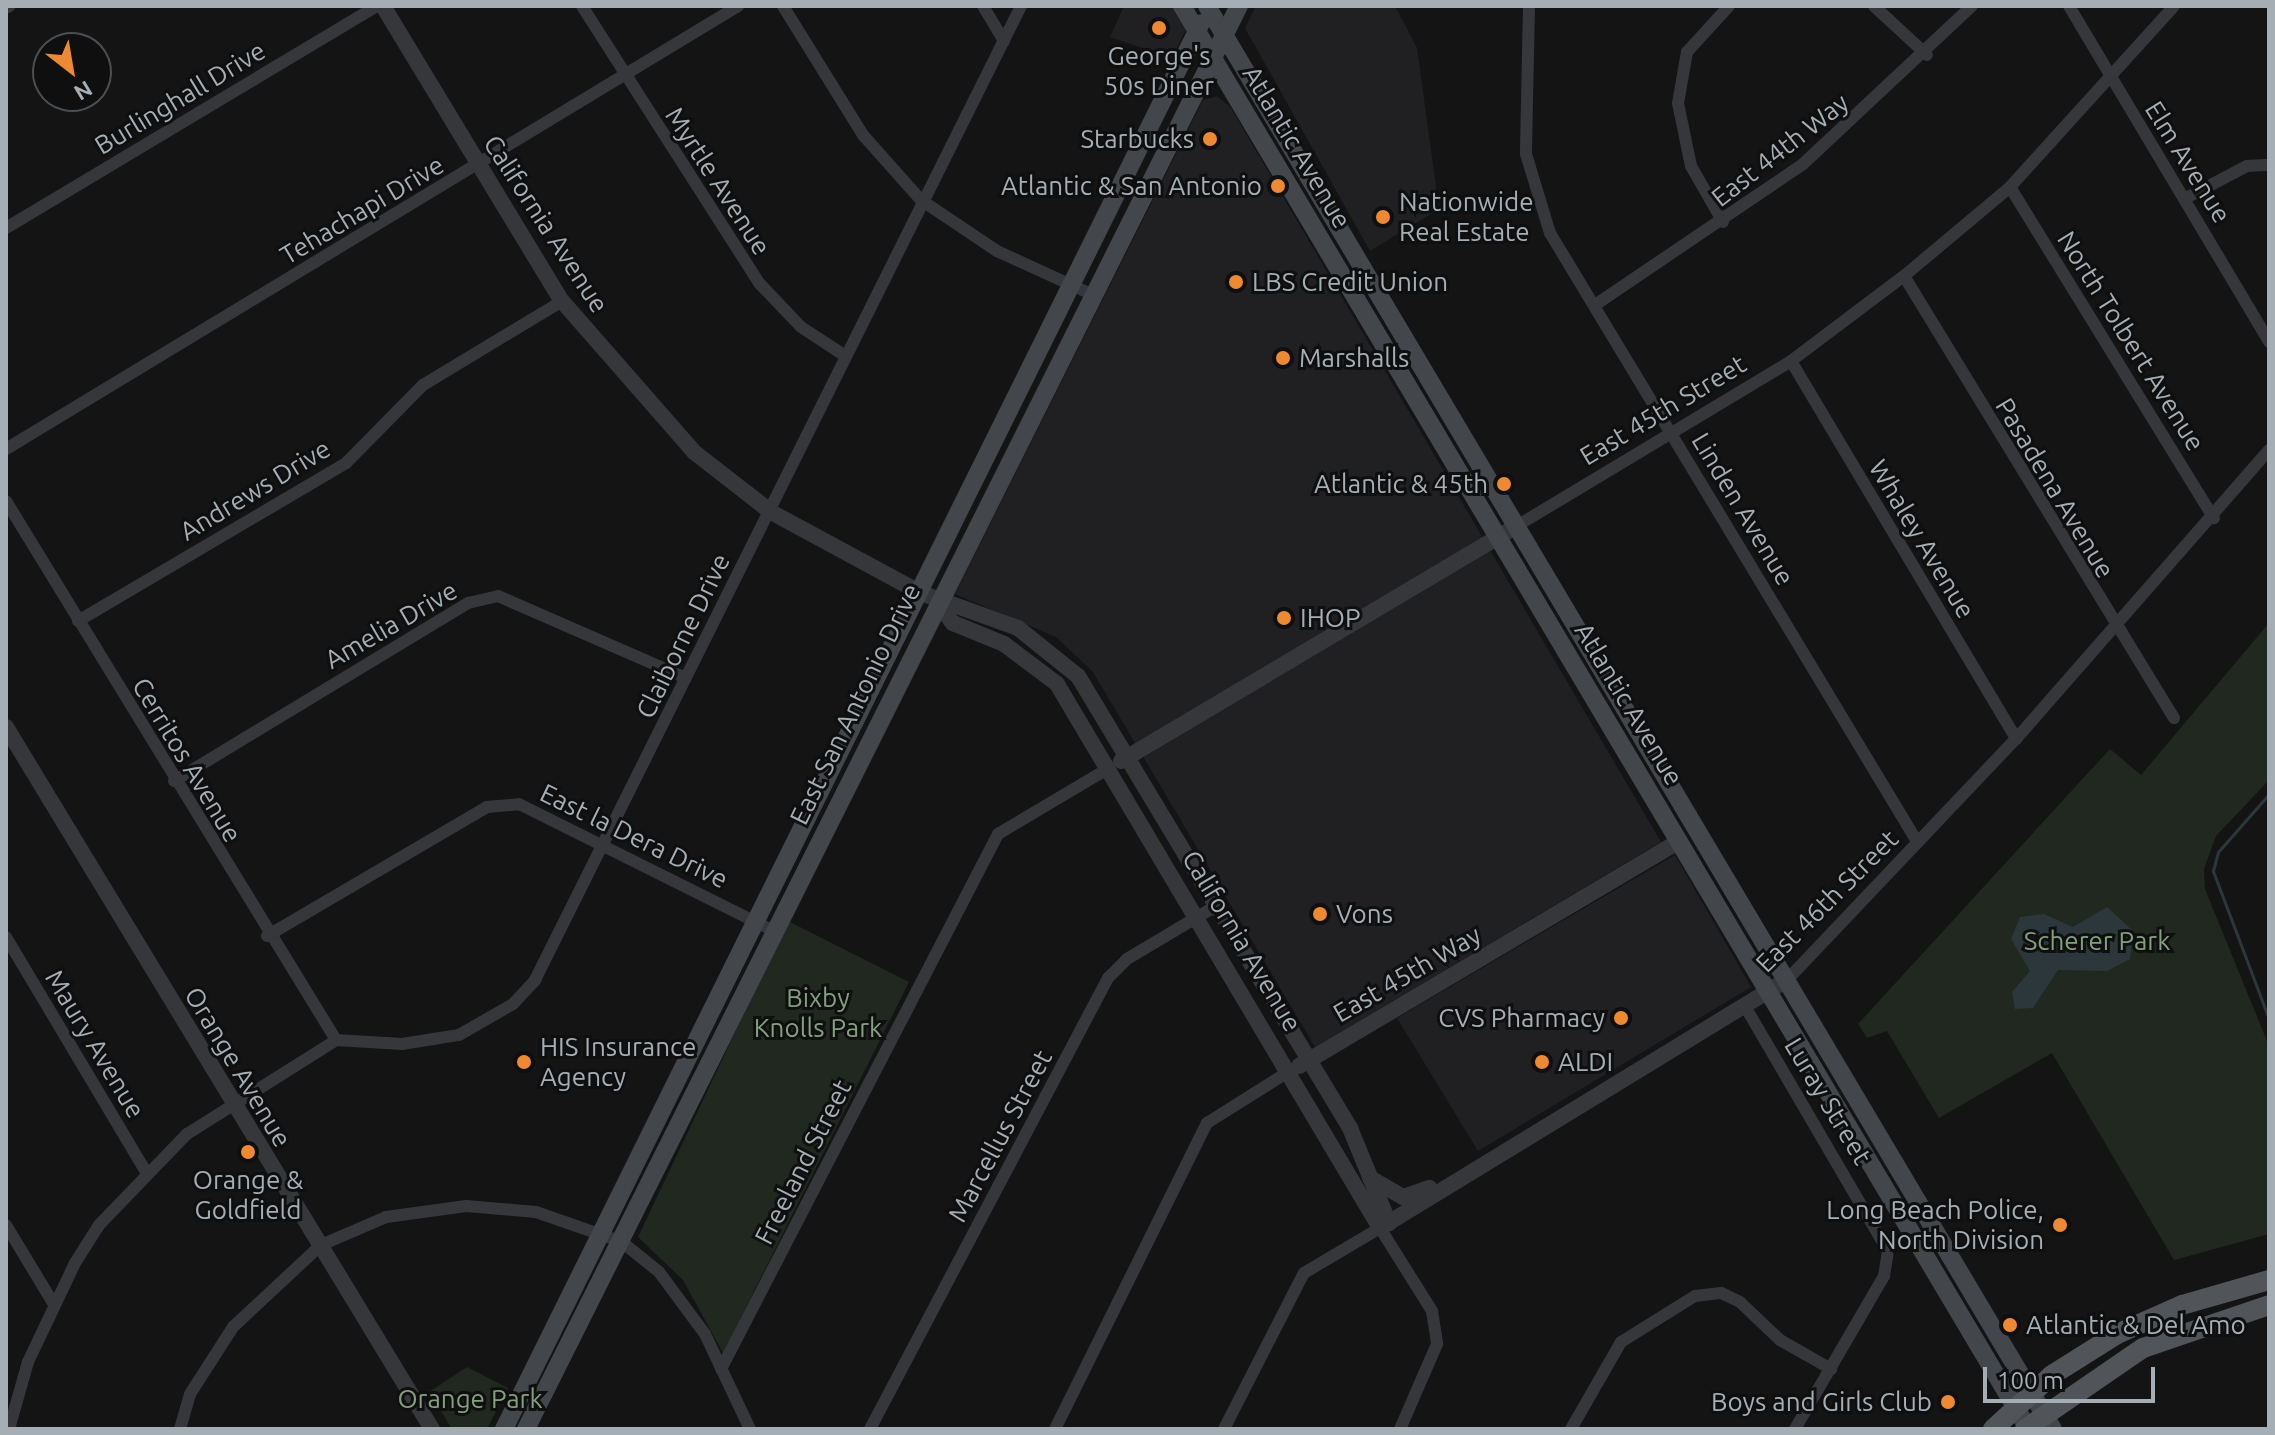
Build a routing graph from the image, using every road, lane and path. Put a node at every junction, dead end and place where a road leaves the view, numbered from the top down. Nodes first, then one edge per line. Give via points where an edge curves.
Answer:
1 (377, 6) edge
2 (383, 6) edge
3 (582, 6) edge
4 (738, 6) edge
5 (783, 6) edge
6 (983, 6) edge
7 (1021, 6) edge
8 (1182, 6) edge
9 (1239, 6) edge
10 (1729, 6) edge
11 (1874, 6) edge
12 (1972, 6) edge
13 (2069, 6) edge
14 (2174, 6) edge
15 (1208, 7) edge
16 (1531, 7) edge
17 (1197, 31) junction
18 (1225, 33) junction
19 (1004, 41) junction
20 (1212, 55) junction
21 (1927, 55) junction
22 (625, 76) junction
23 (2111, 79) junction
24 (478, 165) junction
25 (2269, 165) edge
26 (2010, 187) junction
27 (2186, 198) junction
28 (921, 200) junction
29 (1723, 222) junction
30 (6, 228) edge
31 (1904, 276) junction
32 (1073, 284) junction
33 (1093, 295) junction
34 (562, 301) junction
35 (1595, 305) junction
36 (2269, 342) edge
37 (844, 355) junction
38 (1791, 361) junction
39 (1672, 433) junction
40 (6, 449) edge
41 (2269, 450) edge
42 (6, 501) edge
43 (771, 512) junction
44 (2214, 518) junction
45 (1507, 531) junction
46 (928, 597) junction
47 (78, 621) junction
48 (2114, 630) junction
49 (686, 678) junction
50 (2174, 718) dead end
51 (6, 727) edge
52 (2016, 739) junction
53 (1127, 757) junction
54 (1109, 768) junction
55 (174, 781) junction
56 (1680, 841) junction
57 (1918, 843) junction
58 (606, 845) junction
59 (1216, 906) junction
60 (1199, 916) junction
61 (764, 926) junction
62 (267, 936) junction
63 (6, 937) edge
64 (1787, 980) junction
65 (1770, 993) junction
66 (1746, 1008) junction
67 (336, 1040) junction
68 (1307, 1061) junction
69 (1291, 1070) junction
70 (232, 1103) junction
71 (146, 1172) junction
72 (1370, 1178) junction
73 (1450, 1184) junction
74 (6, 1225) edge
75 (1384, 1225) junction
76 (602, 1235) junction
77 (622, 1242) junction
78 (321, 1245) junction
79 (2269, 1280) edge
80 (53, 1303) junction
81 (2269, 1305) edge
82 (721, 1369) junction
83 (1831, 1369) junction
84 (2033, 1392) junction
85 (2016, 1407) junction
86 (2048, 1420) edge
87 (2027, 1428) edge
88 (9, 1429) edge
89 (180, 1429) edge
90 (432, 1429) edge
91 (504, 1429) edge
92 (526, 1429) edge
93 (750, 1429) edge
94 (870, 1429) edge
95 (1055, 1429) edge
96 (1224, 1429) edge
97 (1400, 1429) edge
98 (1571, 1429) edge
99 (1795, 1429) edge
100 (1993, 1429) edge

1 - 30 street, Burlinghall Drive
2 - 24 street, California Avenue
3 - 22 street, Myrtle Avenue
4 - 22 street, Tehachapi Drive
5 - 28 street via 863,135
6 - 19 street
7 - 19 street, Claiborne Drive
8 - 17 main road, Atlantic Avenue
9 - 18 main road, East San Antonio Drive
10 - 29 street via 1687,52 1678,103 1691,166
11 - 21 street
12 - 21 street, East 44th Way
13 - 23 street, Elm Avenue
14 - 23 street, East 45th Street
15 - 17 main road, East San Antonio Drive
15 - 18 main road, Atlantic Avenue
16 - 35 street, Linden Avenue via 1522,89 1526,154 1550,233
17 - 20 main road, Atlantic Avenue
17 - 32 main road, East San Antonio Drive
18 - 20 main road, East San Antonio Drive
18 - 45 main road, Atlantic Avenue
19 - 28 street, Claiborne Drive
20 - 33 main road, East San Antonio Drive
20 - 45 main road, Atlantic Avenue
21 - 29 street, East 44th Way via 1856,121
22 - 24 street, Tehachapi Drive
22 - 37 street, Myrtle Avenue via 760,284 801,327
23 - 26 street, East 45th Street
23 - 27 street, Elm Avenue
24 - 34 street, California Avenue
24 - 40 street, Tehachapi Drive
25 - 27 street via 2247,166
26 - 31 street, East 45th Street
26 - 44 street, North Tolbert Avenue
27 - 36 street, Elm Avenue
28 - 32 street via 997,251
28 - 37 street, Claiborne Drive
29 - 35 street, East 44th Way
31 - 38 street, East 45th Street
31 - 48 street, Pasadena Avenue
32 - 33 street
32 - 46 main road, East San Antonio Drive
33 - 46 main road, East San Antonio Drive
34 - 43 street, California Avenue via 640,399
34 - 47 street, Andrews Drive via 423,385 346,463
35 - 39 street, Linden Avenue
37 - 43 street, Claiborne Drive
38 - 39 street, East 45th Street
38 - 52 street, Whaley Avenue
39 - 45 street, East 45th Street
39 - 57 street, Linden Avenue
41 - 44 street, East 46th Street
42 - 47 street, Cerritos Avenue
43 - 46 street, California Avenue
43 - 49 street, Claiborne Drive
44 - 48 street, East 46th Street
45 - 53 street, East 45th Street
45 - 56 main road, Atlantic Avenue
45 - 64 main road, Atlantic Avenue
46 - 53 street, California Avenue via 1018,628 1059,656
46 - 54 street, California Avenue via 953,623 1041,668
46 - 61 main road, East San Antonio Drive
47 - 55 street, Cerritos Avenue
48 - 50 street, Pasadena Avenue
48 - 52 street, East 46th Street
49 - 55 street, Amelia Drive via 498,596 468,603
49 - 58 street, Claiborne Drive
51 - 70 street, Orange Avenue
52 - 57 street, East 46th Street
53 - 54 street, East 45th Street
53 - 59 street, California Avenue
54 - 60 street, California Avenue
54 - 82 street, Freeland Street via 998,834
55 - 62 street, Cerritos Avenue
56 - 65 main road, Atlantic Avenue
56 - 68 street, East 45th Way
57 - 64 street, East 46th Street
58 - 61 street, East la Dera Drive
58 - 62 street, East la Dera Drive via 519,804 487,807
58 - 67 street, Claiborne Drive via 553,949 513,1004 459,1035 402,1044
59 - 60 street, Marcellus Street
59 - 68 street, California Avenue
60 - 69 street, California Avenue
60 - 94 street, Marcellus Street via 1108,978
61 - 76 main road, East San Antonio Drive
61 - 77 main road, East San Antonio Drive
62 - 67 street, Cerritos Avenue
63 - 71 street, Maury Avenue
64 - 65 street, East 46th Street
64 - 84 main road, Atlantic Avenue
65 - 66 street, East 46th Street
65 - 85 main road, Atlantic Avenue
66 - 73 street, East 46th Street
66 - 83 street, Luray Street via 1888,1251 1884,1276
67 - 70 street
68 - 69 street, East 45th Way
68 - 72 street, California Avenue via 1350,1128
69 - 75 street, California Avenue
69 - 95 street, East 45th Way via 1207,1123
70 - 71 street
70 - 78 street, Orange Avenue
71 - 80 street via 99,1225
72 - 73 street via 1403,1197
72 - 75 street, California Avenue
73 - 75 street, East 46th Street
74 - 80 street
75 - 96 street, East 46th Street via 1304,1273
75 - 97 street, California Avenue via 1432,1311 1434,1360
76 - 77 street
76 - 78 street via 536,1212 466,1206 386,1217
76 - 91 main road, East San Antonio Drive
77 - 82 street via 659,1272
77 - 92 main road, East San Antonio Drive
78 - 89 street via 233,1327 190,1394
78 - 90 street, Orange Avenue
79 - 84 main road via 2138,1324
80 - 88 street
81 - 86 main road via 2162,1339
82 - 93 street
83 - 98 street via 1780,1340 1740,1302 1721,1293 1695,1296 1621,1342
83 - 99 street, Luray Street
84 - 85 main road
84 - 86 main road, Atlantic Avenue
85 - 87 main road, Atlantic Avenue
85 - 100 main road
86 - 87 main road

